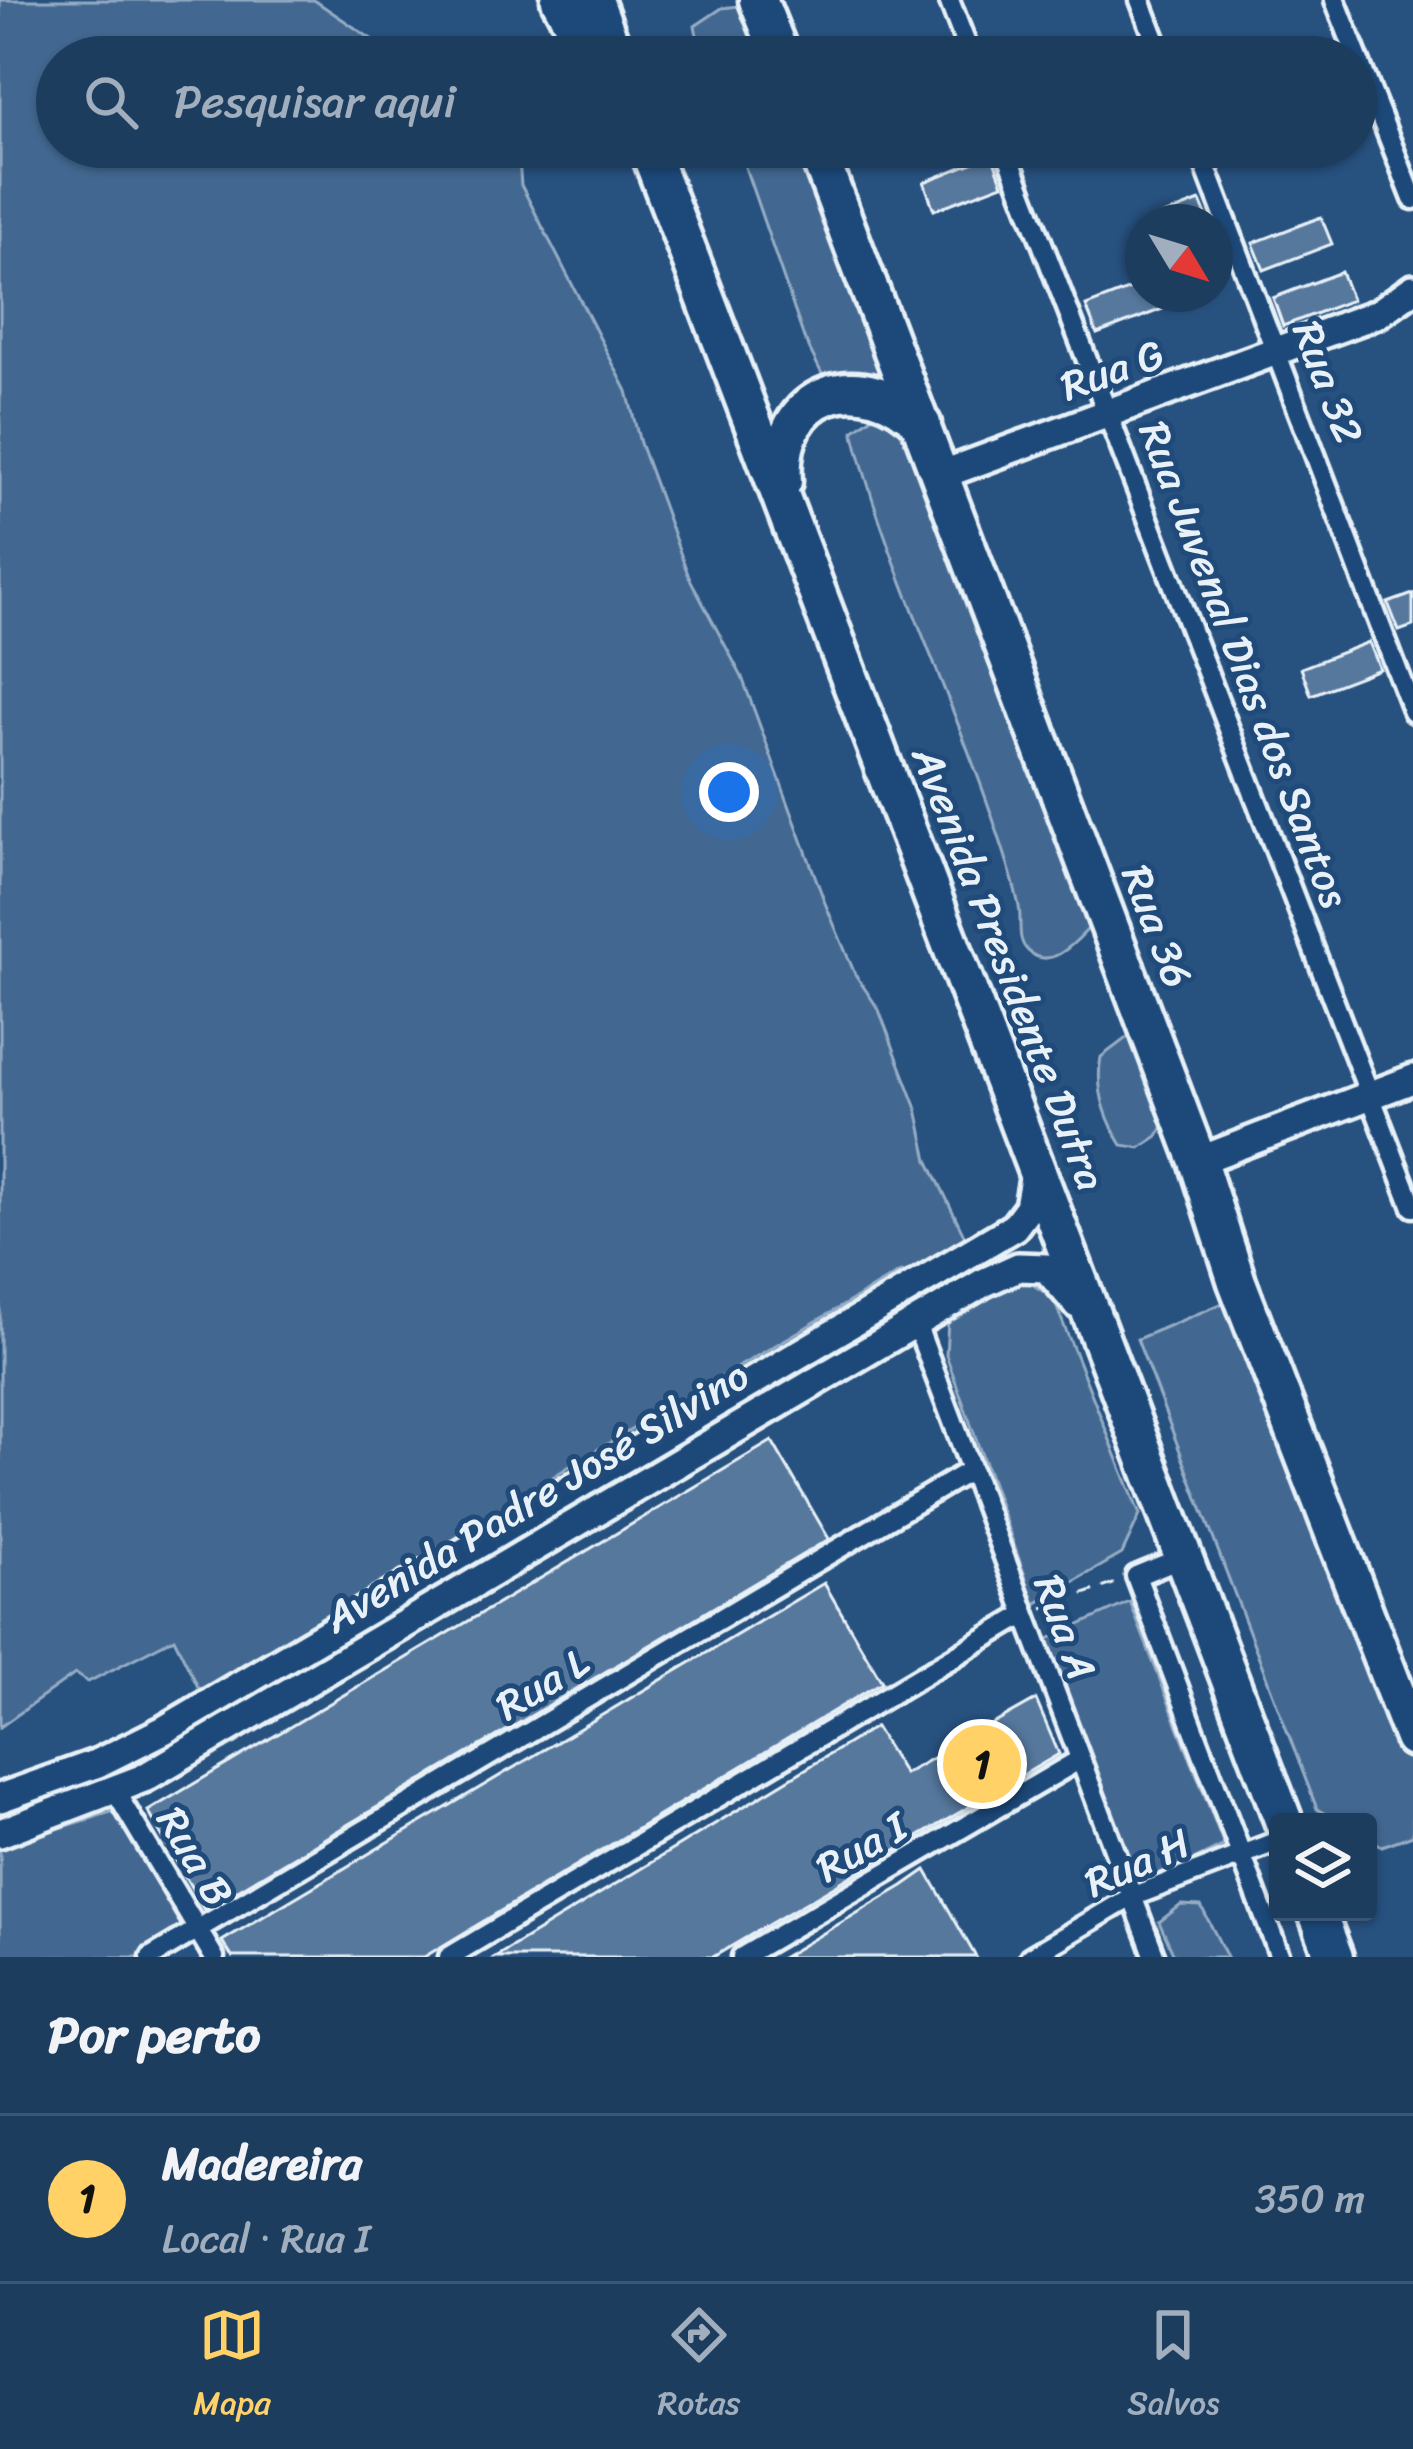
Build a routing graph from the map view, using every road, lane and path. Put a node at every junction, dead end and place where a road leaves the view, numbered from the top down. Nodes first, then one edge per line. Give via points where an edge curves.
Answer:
1 (560, 0) edge
2 (594, 0) edge
3 (758, 0) edge
4 (949, 0) edge
5 (1139, 0) edge
6 (1335, 0) edge
7 (580, 36) edge
8 (607, 36) edge
9 (773, 36) edge
10 (963, 36) edge
11 (1154, 36) edge
12 (1349, 36) edge
13 (1377, 107) edge
14 (649, 168) edge
15 (656, 168) edge
16 (824, 168) edge
17 (1013, 168) edge
18 (1206, 168) edge
19 (1413, 199) edge
20 (675, 219) junction
21 (1413, 289) edge
22 (1413, 312) edge
23 (1379, 313) junction
24 (1280, 351) junction
25 (1112, 416) junction
26 (922, 424) junction
27 (941, 475) junction
28 (784, 501) junction
29 (1413, 712) edge
30 (1413, 1079) edge
31 (1371, 1096) junction
32 (1033, 1154) junction
33 (1198, 1161) junction
34 (1413, 1208) edge
35 (915, 1321) junction
36 (1096, 1323) junction
37 (969, 1471) junction
38 (1187, 1555) junction
39 (1136, 1576) junction
40 (1024, 1615) junction
41 (1413, 1738) edge
42 (1077, 1762) junction
43 (115, 1791) junction
44 (0, 1798) edge
45 (1281, 1813) edge
46 (0, 1833) edge
47 (1269, 1845) edge
48 (1241, 1856) junction
49 (1131, 1897) junction
50 (1320, 1921) edge
51 (198, 1930) junction
52 (151, 1957) edge
53 (214, 1957) edge
54 (449, 1957) edge
55 (742, 1957) edge
56 (1030, 1957) edge
57 (1155, 1957) edge
58 (1280, 1957) edge
59 (1334, 1957) edge

1 - 7 highway
2 - 8 highway
3 - 9 highway
4 - 10 street
5 - 11 street
6 - 12 street
13 - 19 street
14 - 20 highway
15 - 20 highway, Avenida Presidente Dutra
16 - 26 highway, Rua 36
17 - 25 street, Rua Juvenal Dias dos Santos
18 - 24 street, Rua 32
20 - 28 highway, Avenida Presidente Dutra
21 - 23 main road
22 - 23 main road
23 - 24 main road, Rua G
24 - 25 main road, Rua G
24 - 29 street, Rua 32
25 - 27 main road, Rua G
25 - 31 street, Rua Juvenal Dias dos Santos
26 - 27 highway, Rua 36
26 - 28 highway via 871,389 812,403 781,452
27 - 33 highway, Rua 36
28 - 32 highway, Avenida Presidente Dutra
30 - 31 main road
31 - 33 main road
31 - 34 street, Rua Juvenal Dias dos Santos
32 - 36 highway, Avenida Presidente Dutra
32 - 44 main road, Avenida Padre José Silvino via 1036,1184 1014,1227 164,1730
33 - 41 highway, Rua 36
35 - 36 main road, Avenida Padre José Silvino via 1018,1267 1046,1268
35 - 37 street, Rua A
35 - 43 main road, Avenida Padre José Silvino
36 - 38 highway, Avenida Presidente Dutra
37 - 40 street, Rua A
37 - 51 street, Rua L
38 - 39 street
38 - 45 highway, Avenida Presidente Dutra
39 - 40 path
39 - 48 street
40 - 42 street, Rua A
40 - 54 street
42 - 49 street, Rua A
42 - 55 street, Rua I
43 - 46 main road, Avenida Padre José Silvino
43 - 51 street, Rua B
47 - 48 street, Rua H
48 - 49 street, Rua H
48 - 58 street
49 - 56 street, Rua H
49 - 57 street, Rua A
50 - 59 highway
51 - 52 street, Rua L
51 - 53 street, Rua B

